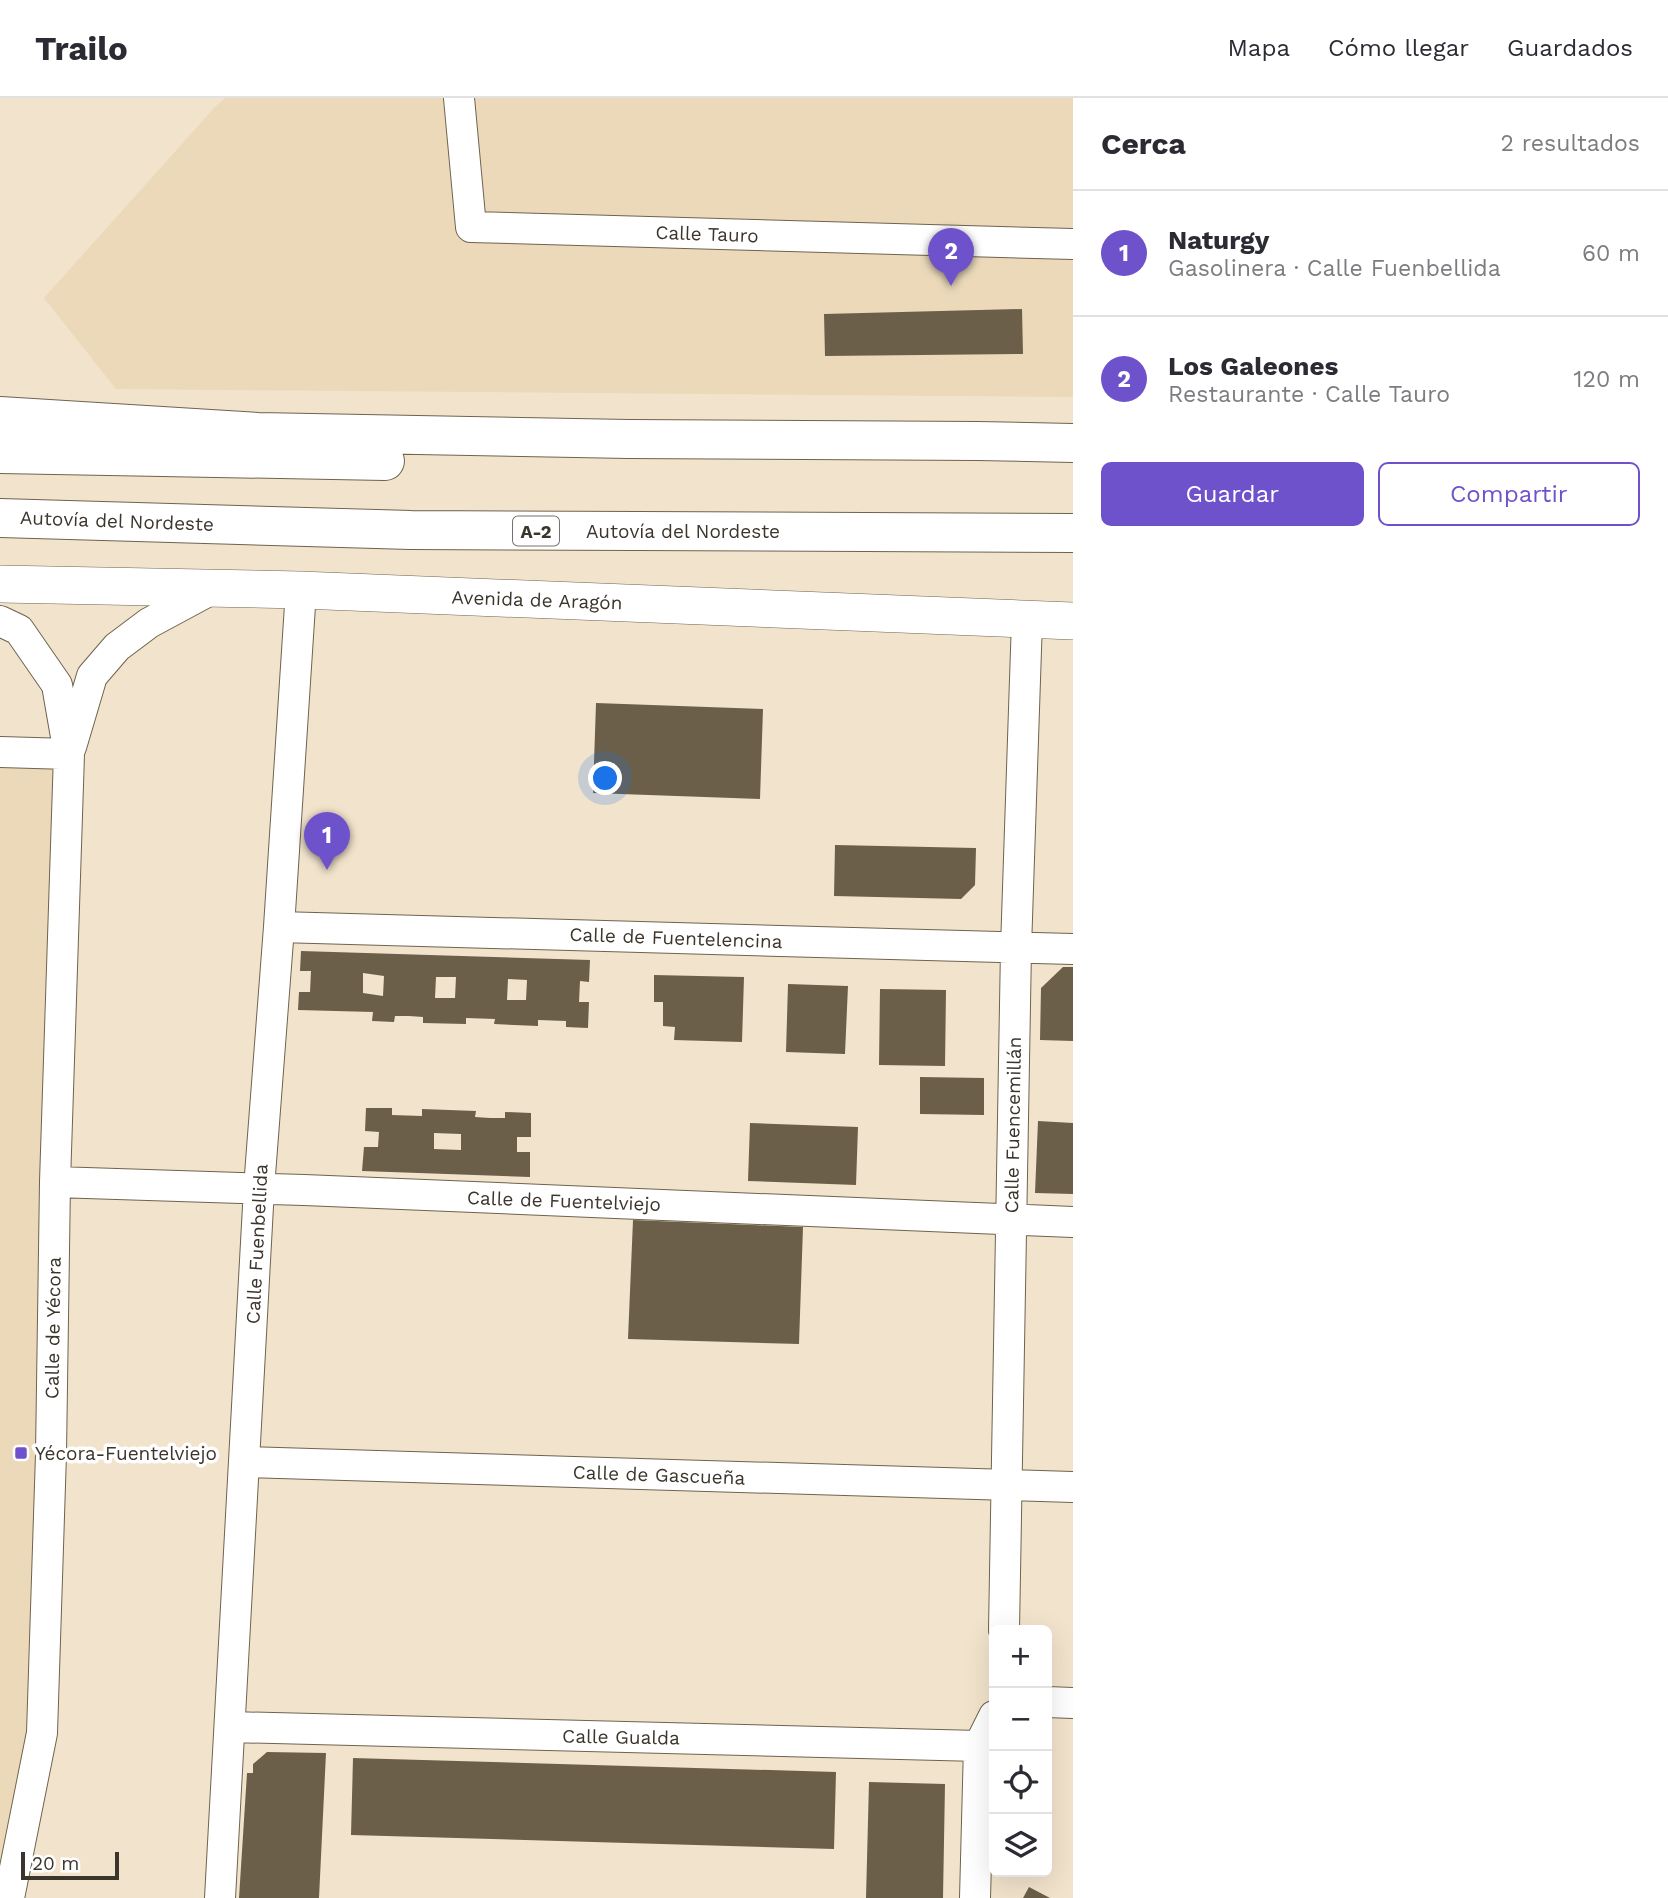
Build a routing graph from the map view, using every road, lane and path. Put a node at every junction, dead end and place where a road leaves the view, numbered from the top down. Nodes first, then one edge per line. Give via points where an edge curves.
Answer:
1 (459, 98) edge
2 (1073, 244) edge
3 (0, 416) edge
4 (0, 429) edge
5 (258, 432) junction
6 (1073, 443) edge
7 (0, 454) edge
8 (1073, 466) edge
9 (0, 518) edge
10 (1073, 533) edge
11 (0, 584) edge
12 (214, 588) junction
13 (301, 590) junction
14 (1027, 620) junction
15 (0, 621) edge
16 (1073, 621) edge
17 (0, 752) edge
18 (69, 754) junction
19 (279, 927) junction
20 (1016, 947) junction
21 (1073, 949) edge
22 (55, 1182) junction
23 (259, 1188) junction
24 (1011, 1220) junction
25 (1073, 1222) edge
26 (245, 1462) junction
27 (1007, 1486) junction
28 (1073, 1488) edge
29 (1004, 1625) edge
30 (1052, 1702) edge
31 (1073, 1703) edge
32 (989, 1726) edge
33 (230, 1727) junction
34 (979, 1746) junction
35 (9, 1898) edge
36 (220, 1898) edge
37 (975, 1898) edge

1 - 2 street, Calle Tauro via 471,227
3 - 5 highway
4 - 5 highway
5 - 6 highway
7 - 8 highway
9 - 10 highway, Autovía del Nordeste / A-2 via 411,530
11 - 12 street, Avenida de Aragón
12 - 13 street, Avenida de Aragón
12 - 18 street, Calle de Yécora via 149,623 100,666 92,676
13 - 14 street, Avenida de Aragón
13 - 19 street, Calle Fuenbellida
14 - 16 street, Avenida de Aragón
14 - 20 street, Calle Fuencemillán
15 - 18 street, Calle de Yécora via 19,631 57,685
17 - 18 street
18 - 22 street, Calle de Yécora
19 - 20 street, Calle de Fuentelencina
19 - 23 street, Calle Fuenbellida
20 - 21 street, Calle de Fuentelencina
20 - 24 street, Calle Fuencemillán
22 - 23 street, Calle de Fuentelviejo
22 - 35 street, Calle de Yécora via 42,1733
23 - 24 street, Calle de Fuentelviejo
23 - 26 street, Calle Fuenbellida
24 - 25 street, Calle de Fuentelviejo
24 - 27 street, Calle Fuencemillán
26 - 27 street, Calle de Gascueña
26 - 33 street, Calle Fuenbellida
27 - 28 street, Calle de Gascueña
27 - 29 street, Calle Fuencemillán
30 - 31 street
32 - 34 street
33 - 34 street, Calle Gualda
33 - 36 street, Calle Fuenbellida
34 - 37 street

